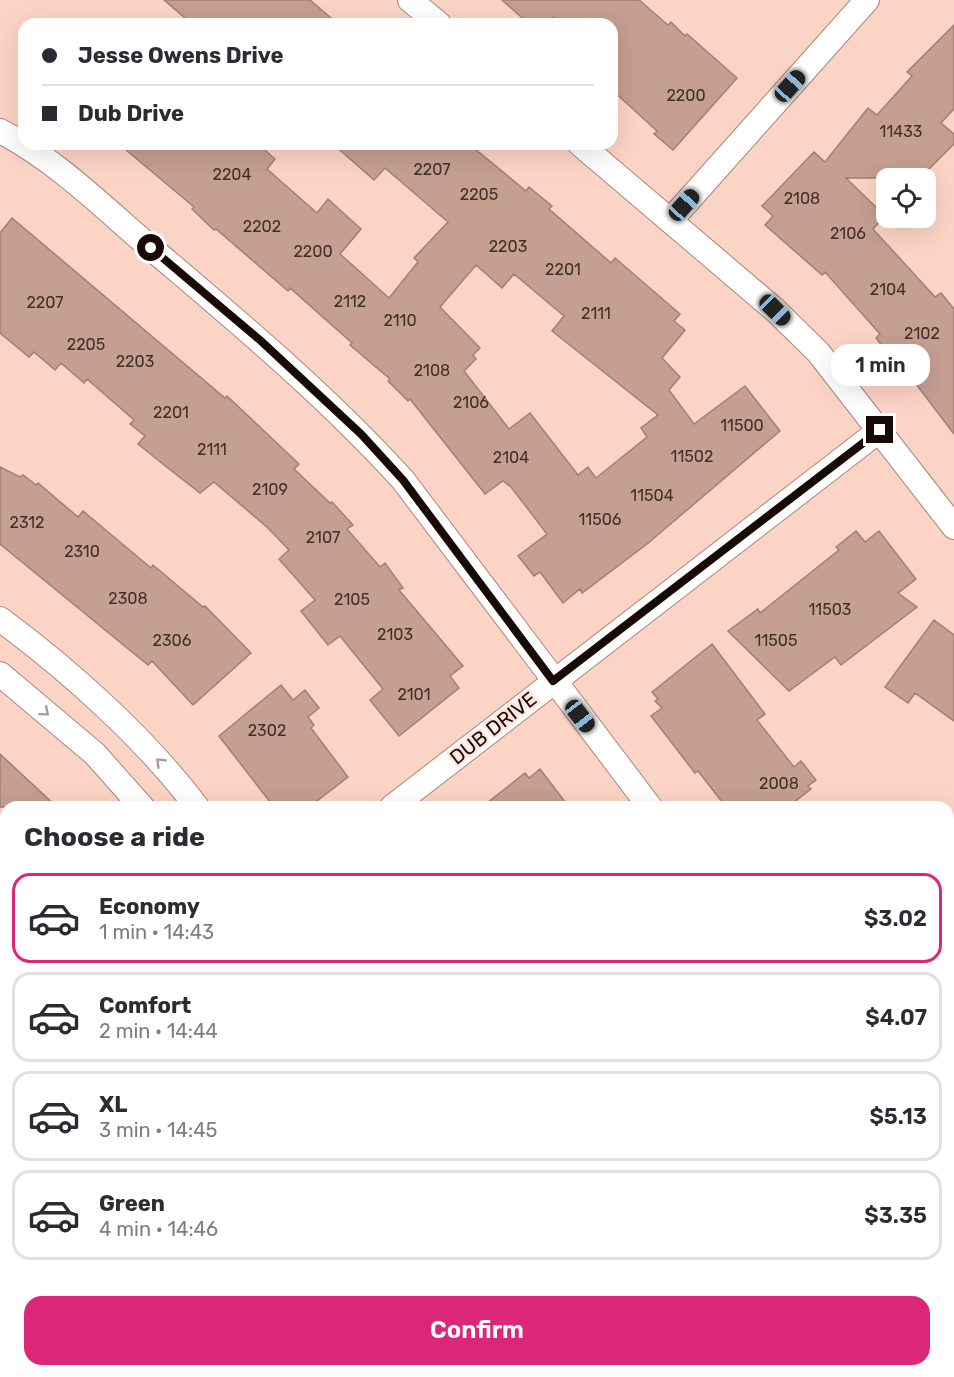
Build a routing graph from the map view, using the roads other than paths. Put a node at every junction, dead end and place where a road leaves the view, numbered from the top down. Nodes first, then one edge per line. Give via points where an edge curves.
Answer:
1 (410, 0) edge
2 (867, 0) edge
3 (432, 18) edge
4 (0, 131) edge
5 (18, 141) edge
6 (32, 150) edge
7 (587, 150) edge
8 (670, 221) junction
9 (880, 430) junction
10 (954, 527) edge
11 (0, 619) edge
12 (0, 674) edge
13 (553, 681) junction
14 (137, 801) edge
15 (192, 801) edge
16 (400, 801) edge
17 (645, 801) edge

1 - 3 street
2 - 8 street
4 - 5 street
6 - 13 street via 261,341 361,434 403,480
7 - 8 street
8 - 9 street via 809,343
9 - 10 street
9 - 13 street, DUB DRIVE
15 -> 11 street via 119,720
12 -> 14 street via 95,754
13 - 16 street, DUB DRIVE
13 - 17 street

